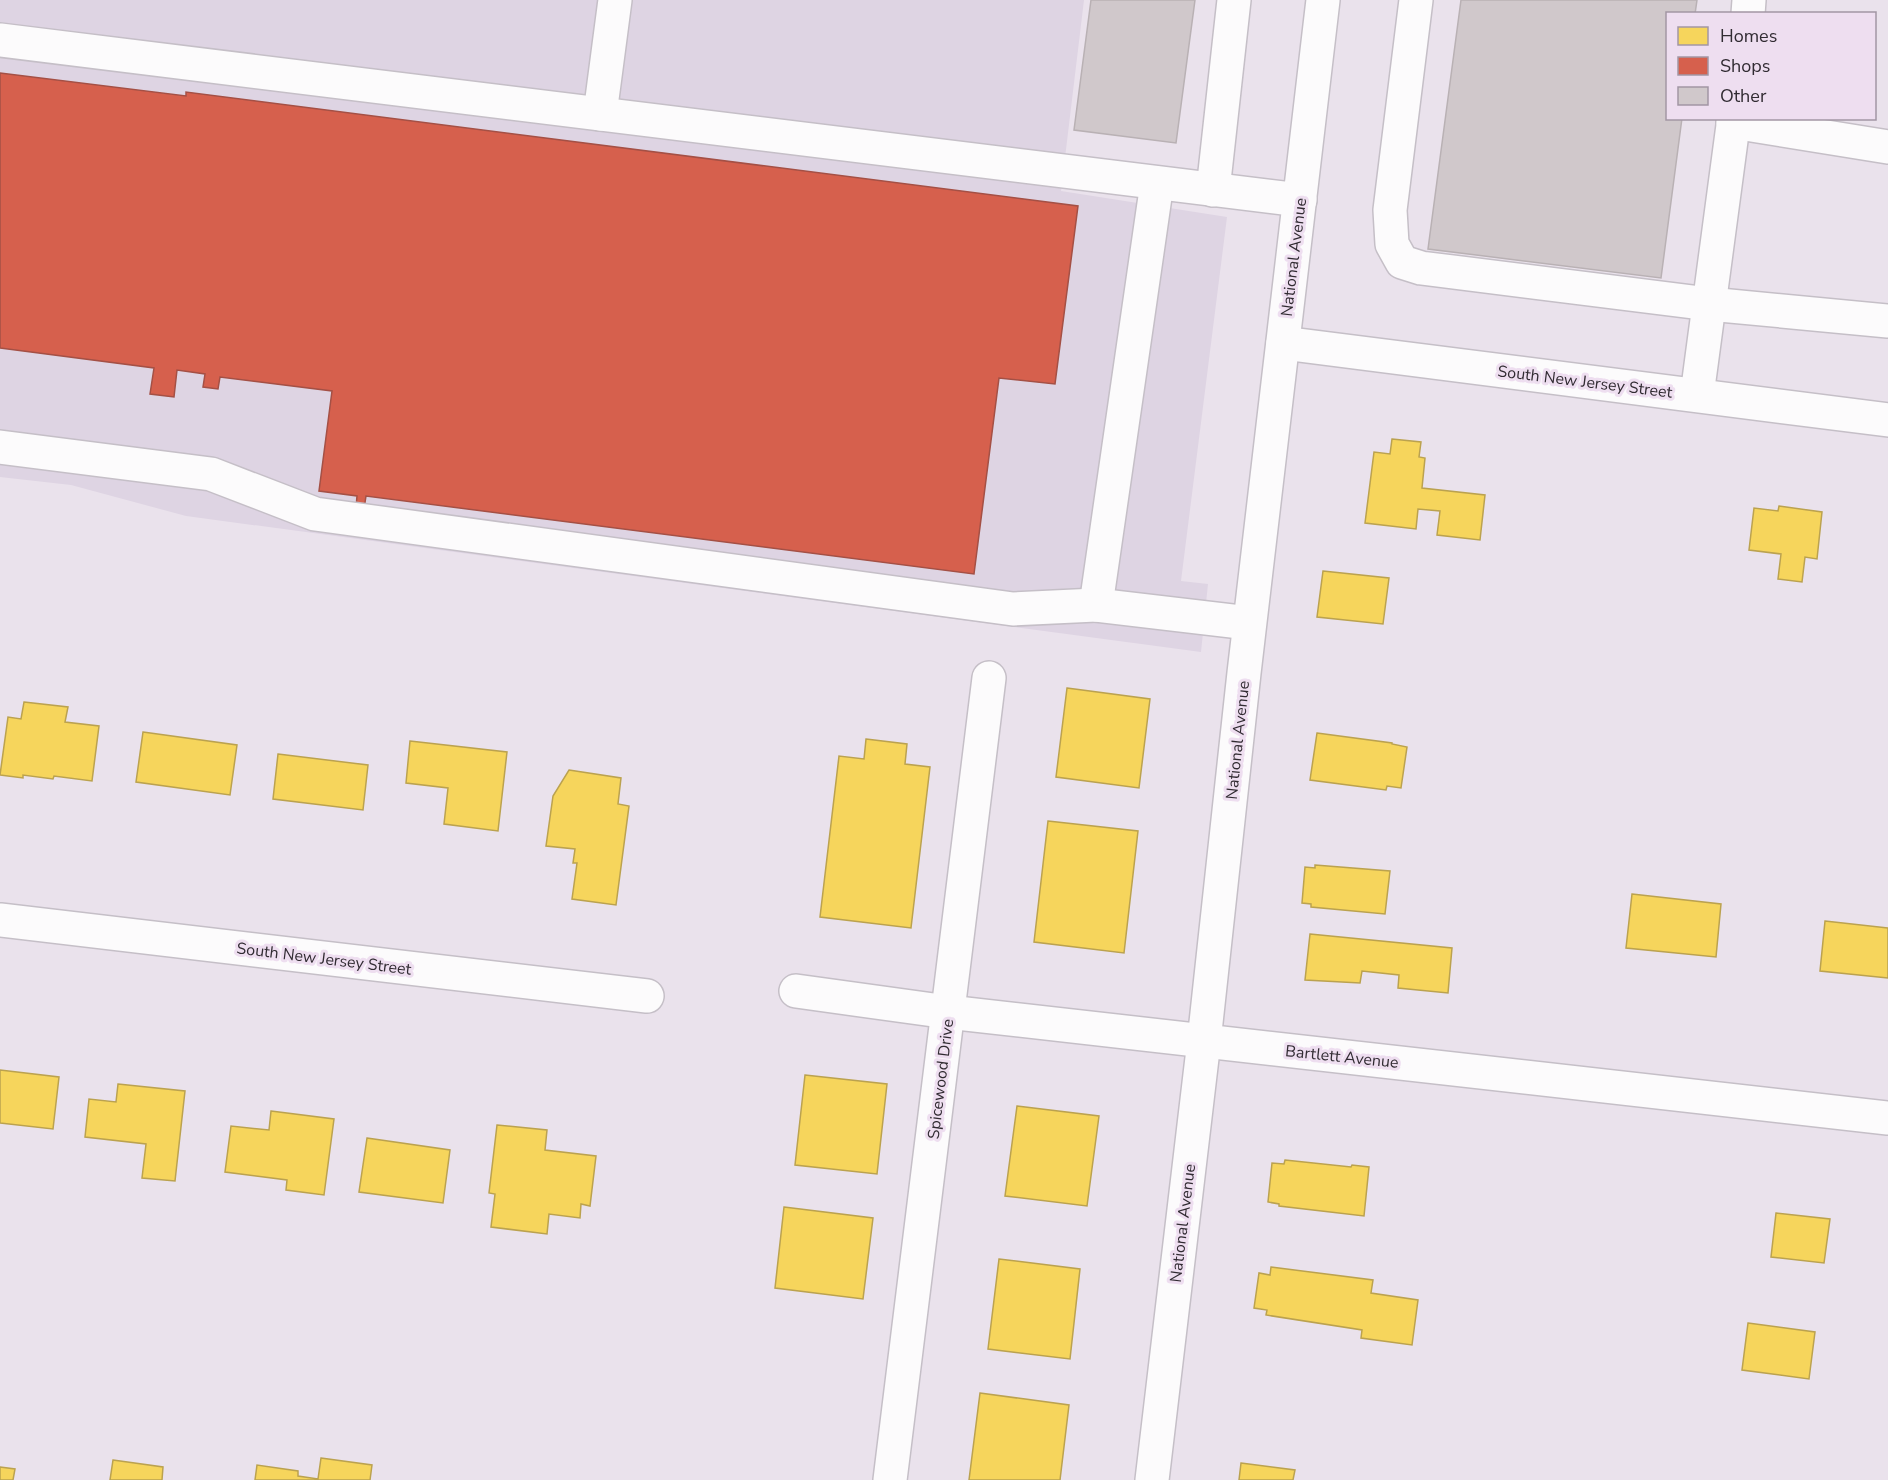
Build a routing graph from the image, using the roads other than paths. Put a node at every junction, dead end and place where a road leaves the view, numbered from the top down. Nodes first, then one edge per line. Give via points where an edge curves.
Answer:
1 (615, 0) edge
2 (1234, 0) edge
3 (1323, 0) edge
4 (1416, 0) edge
5 (0, 40) edge
6 (600, 114) junction
7 (1733, 120) edge
8 (1888, 147) edge
9 (1157, 183) junction
10 (1213, 190) junction
11 (1300, 200) junction
12 (1709, 304) junction
13 (1888, 321) edge
14 (1283, 343) junction
15 (1696, 395) junction
16 (1888, 420) edge
17 (0, 447) edge
18 (1095, 605) junction
19 (1249, 624) junction
20 (989, 678) dead end
21 (0, 920) edge
22 (796, 991) dead end
23 (647, 996) dead end
24 (948, 1012) junction
25 (1204, 1041) junction
26 (1888, 1118) edge
27 (890, 1480) edge
28 (1152, 1480) edge

1 - 6 street
2 - 10 street
3 - 11 street, National Avenue
4 - 12 street via 1390,210 1392,244 1402,262 1421,268
5 - 6 street
6 - 9 street
7 - 8 street
7 - 12 street
9 - 10 street
9 - 18 street
10 - 11 street
11 - 14 street, National Avenue
12 - 13 street
12 - 15 street
14 - 15 street, South New Jersey Street
14 - 19 street, National Avenue
15 - 16 street, South New Jersey Street
17 - 18 street via 211,474 315,514 1013,609
18 - 19 street
19 - 25 street, National Avenue
20 - 24 street, Spicewood Drive
21 - 23 street, South New Jersey Street
22 - 24 street, Bartlett Avenue
24 - 25 street, Bartlett Avenue
24 - 27 street, Spicewood Drive
25 - 26 street, Bartlett Avenue
25 - 28 street, National Avenue

